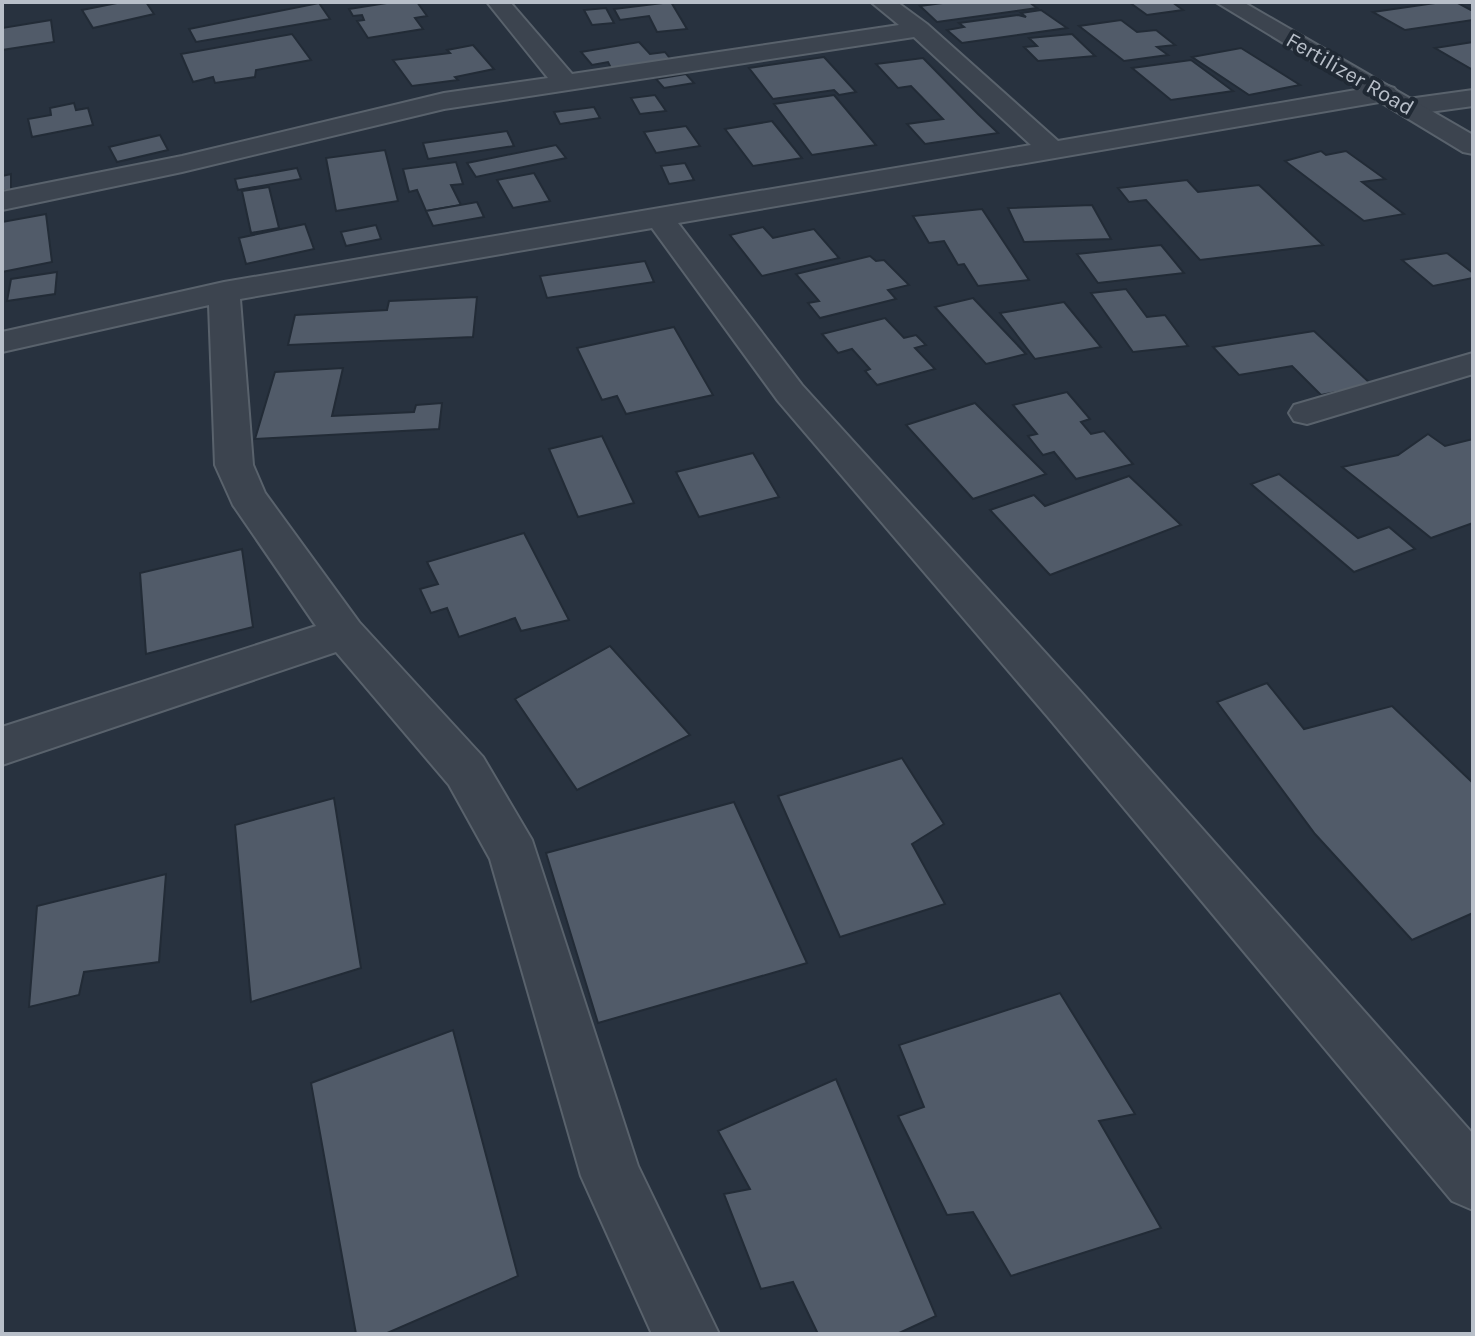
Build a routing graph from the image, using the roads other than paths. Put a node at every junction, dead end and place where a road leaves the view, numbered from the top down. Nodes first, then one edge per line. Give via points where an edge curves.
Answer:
1 (498, 2) edge
2 (882, 2) edge
3 (1227, 2) edge
4 (919, 29) junction
5 (565, 82) junction
6 (1473, 98) edge
7 (1396, 100) junction
8 (1473, 146) edge
9 (1053, 151) junction
10 (2, 201) edge
11 (661, 220) junction
12 (224, 292) junction
13 (2, 342) edge
14 (1473, 363) edge
15 (1307, 413) dead end
16 (344, 633) junction
17 (2, 746) edge
18 (1473, 1180) edge
19 (686, 1334) edge

1 - 5 street
2 - 4 street
3 - 7 street, Fertilizer Road
4 - 5 street
4 - 9 street
5 - 10 street via 444,101
6 - 7 street
7 - 8 street, Fertilizer Road
7 - 9 street
9 - 11 street
11 - 12 street
11 - 18 street via 790,393
12 - 13 street
12 - 16 street via 234,465 247,496
14 - 15 street
16 - 17 street
16 - 19 street via 466,771 514,855 611,1176

